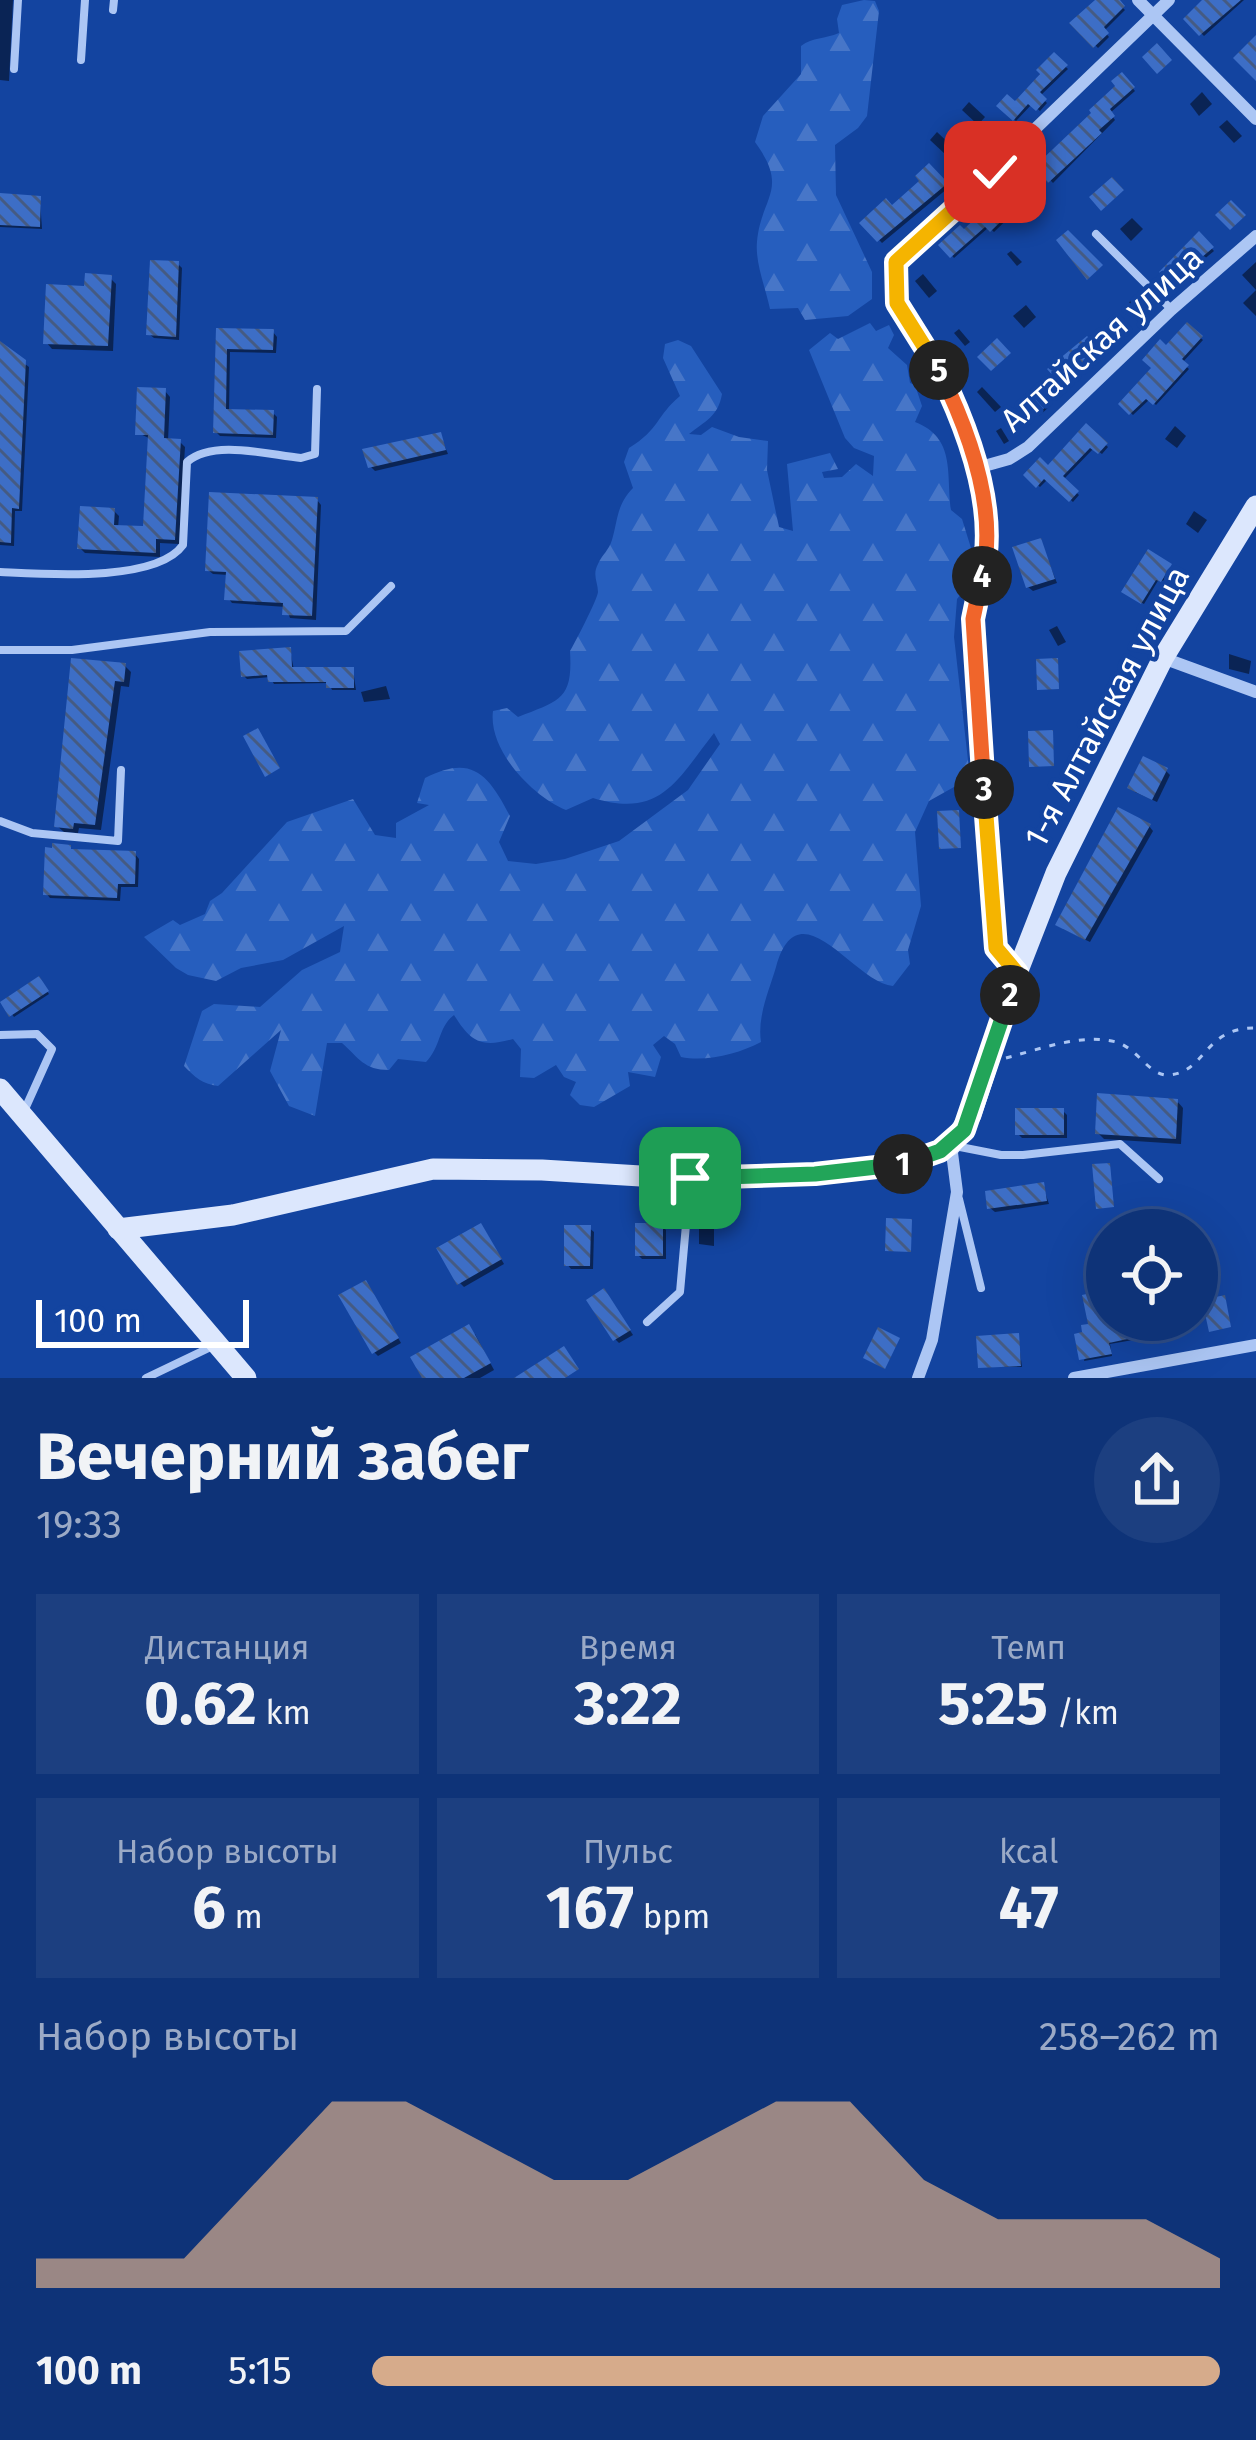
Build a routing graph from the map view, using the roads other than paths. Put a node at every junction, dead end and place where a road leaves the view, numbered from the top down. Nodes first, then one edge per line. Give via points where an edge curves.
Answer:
1 (18, 0) edge
2 (85, 0) edge
3 (1138, 0) edge
4 (1169, 0) edge
5 (1154, 16) junction
6 (80, 60) dead end
7 (14, 69) dead end
8 (1256, 118) edge
9 (1096, 234) dead end
10 (1256, 236) edge
11 (1171, 310) junction
12 (317, 389) dead end
13 (977, 467) junction
14 (1256, 506) edge
15 (1248, 531) edge
16 (987, 542) joint
17 (0, 572) edge
18 (391, 586) dead end
19 (0, 650) edge
20 (1163, 658) junction
21 (1256, 692) edge
22 (121, 770) dead end
23 (0, 821) edge
24 (1017, 973) junction
25 (0, 1035) edge
26 (0, 1089) edge
27 (22, 1115) junction
28 (951, 1145) junction
29 (690, 1178) junction
30 (1159, 1179) dead end
31 (957, 1192) junction
32 (118, 1229) junction
33 (981, 1288) dead end
34 (647, 1322) dead end
35 (216, 1344) junction
36 (1256, 1345) edge
37 (924, 1377) edge
38 (146, 1378) edge
39 (246, 1378) edge
40 (1073, 1378) edge

1 - 7 lane
2 - 6 lane
3 - 5 street
4 - 5 street
5 - 8 street
5 - 13 street via 896,262 897,303 946,384
9 - 11 lane
10 - 11 street, Алтайская улица
11 - 13 street, Алтайская улица via 1028,447
12 - 17 lane via 314,454 212,450 188,462 176,555 85,576
13 - 16 street
14 - 15 street, 1-я Алтайская улица
15 - 20 street, 1-я Алтайская улица
16 - 24 lane via 973,619 982,768 996,948
18 - 19 lane via 346,631 210,632 72,650
20 - 21 street
20 - 24 street, 1-я Алтайская улица via 1056,873
22 - 23 lane via 118,842 32,833
24 - 28 street, 1-я Алтайская улица via 971,1115
25 - 27 lane via 37,1034 52,1049
26 - 27 street
27 - 32 street
28 - 29 street via 913,1162 867,1168
28 - 30 lane via 1023,1156 1120,1144
28 - 31 street
29 - 32 street via 434,1169 233,1215
29 - 34 lane via 680,1292
31 - 33 lane
31 - 37 street
32 - 35 street
35 - 38 lane
35 - 39 street
36 - 40 street

